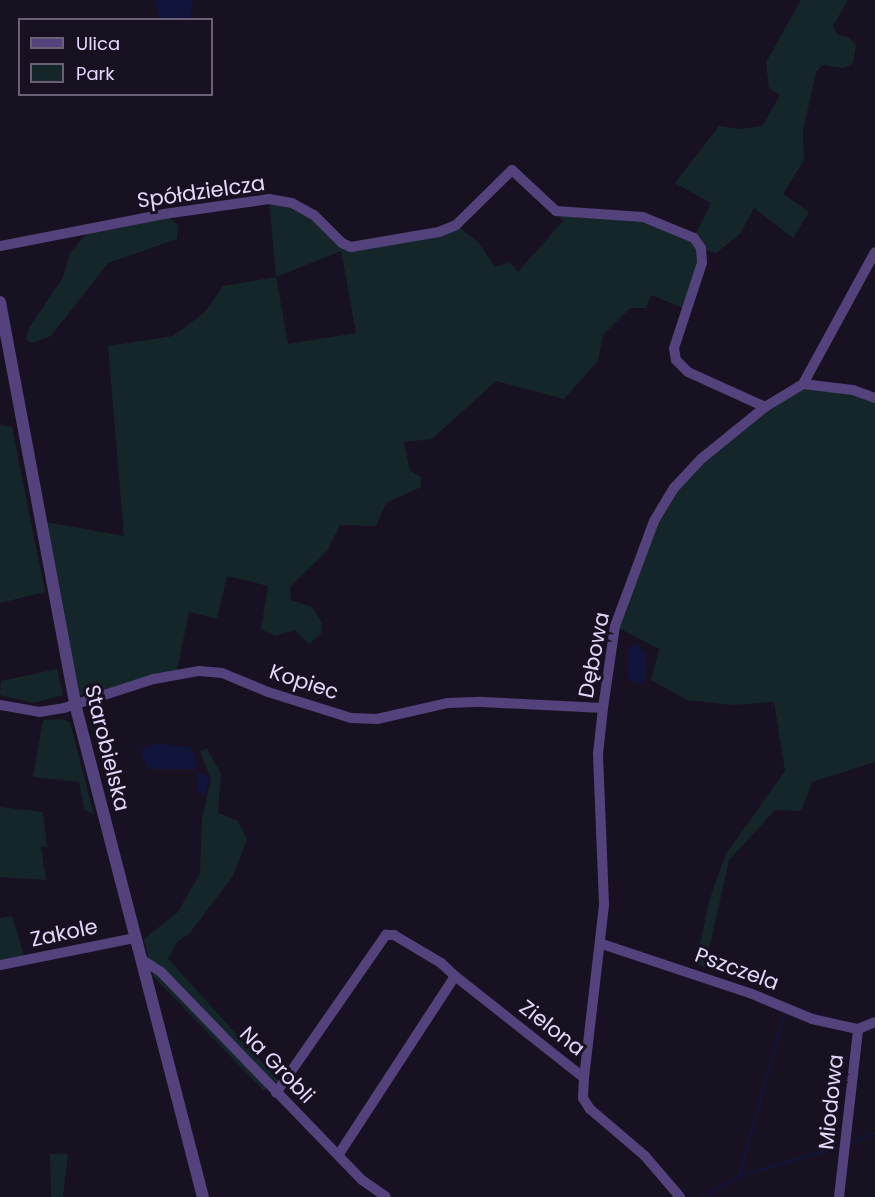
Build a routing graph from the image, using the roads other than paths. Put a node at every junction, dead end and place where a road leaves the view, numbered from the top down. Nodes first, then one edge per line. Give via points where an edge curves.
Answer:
1 (0, 246) edge
2 (875, 252) edge
3 (0, 302) edge
4 (803, 384) junction
5 (875, 398) edge
6 (765, 406) junction
7 (75, 704) junction
8 (0, 705) edge
9 (603, 708) junction
10 (135, 938) junction
11 (602, 944) junction
12 (141, 958) junction
13 (0, 965) edge
14 (455, 976) junction
15 (875, 1022) edge
16 (858, 1029) junction
17 (584, 1078) junction
18 (276, 1093) junction
19 (339, 1154) junction
20 (203, 1197) edge
21 (386, 1197) edge
22 (680, 1197) edge
23 (839, 1197) edge

1 - 6 street, Spółdzielcza via 164,214 269,200 292,203 314,215 351,247 439,232 456,225 512,170 556,211 643,217 694,238 701,248 702,263 674,348 676,360 688,372
2 - 4 street
3 - 7 street, Starobielska
4 - 5 street via 853,390
4 - 6 street, Dębowa
6 - 9 street, Dębowa via 701,459 674,488 654,521 615,626
7 - 8 street, Kopiec via 39,712
7 - 9 street, Kopiec via 154,679 199,671 222,673 351,718 377,719 448,703
7 - 10 street, Starobielska
9 - 11 street, Dębowa via 598,754 603,824
10 - 12 street, Starobielska
10 - 13 street, Zakole
11 - 16 street, Pszczela via 742,990 812,1019
11 - 17 street, Dębowa
12 - 18 street, Na Grobli via 160,972
12 - 20 street, Starobielska
14 - 17 street, Zielona
14 - 18 street, Zielona via 394,935 386,935
14 - 19 street
15 - 16 street, Miodowa
16 - 23 street, Miodowa
17 - 22 street, Zielona via 583,1098 590,1109 645,1156
18 - 19 street, Na Grobli
19 - 21 street, Na Grobli via 362,1180

